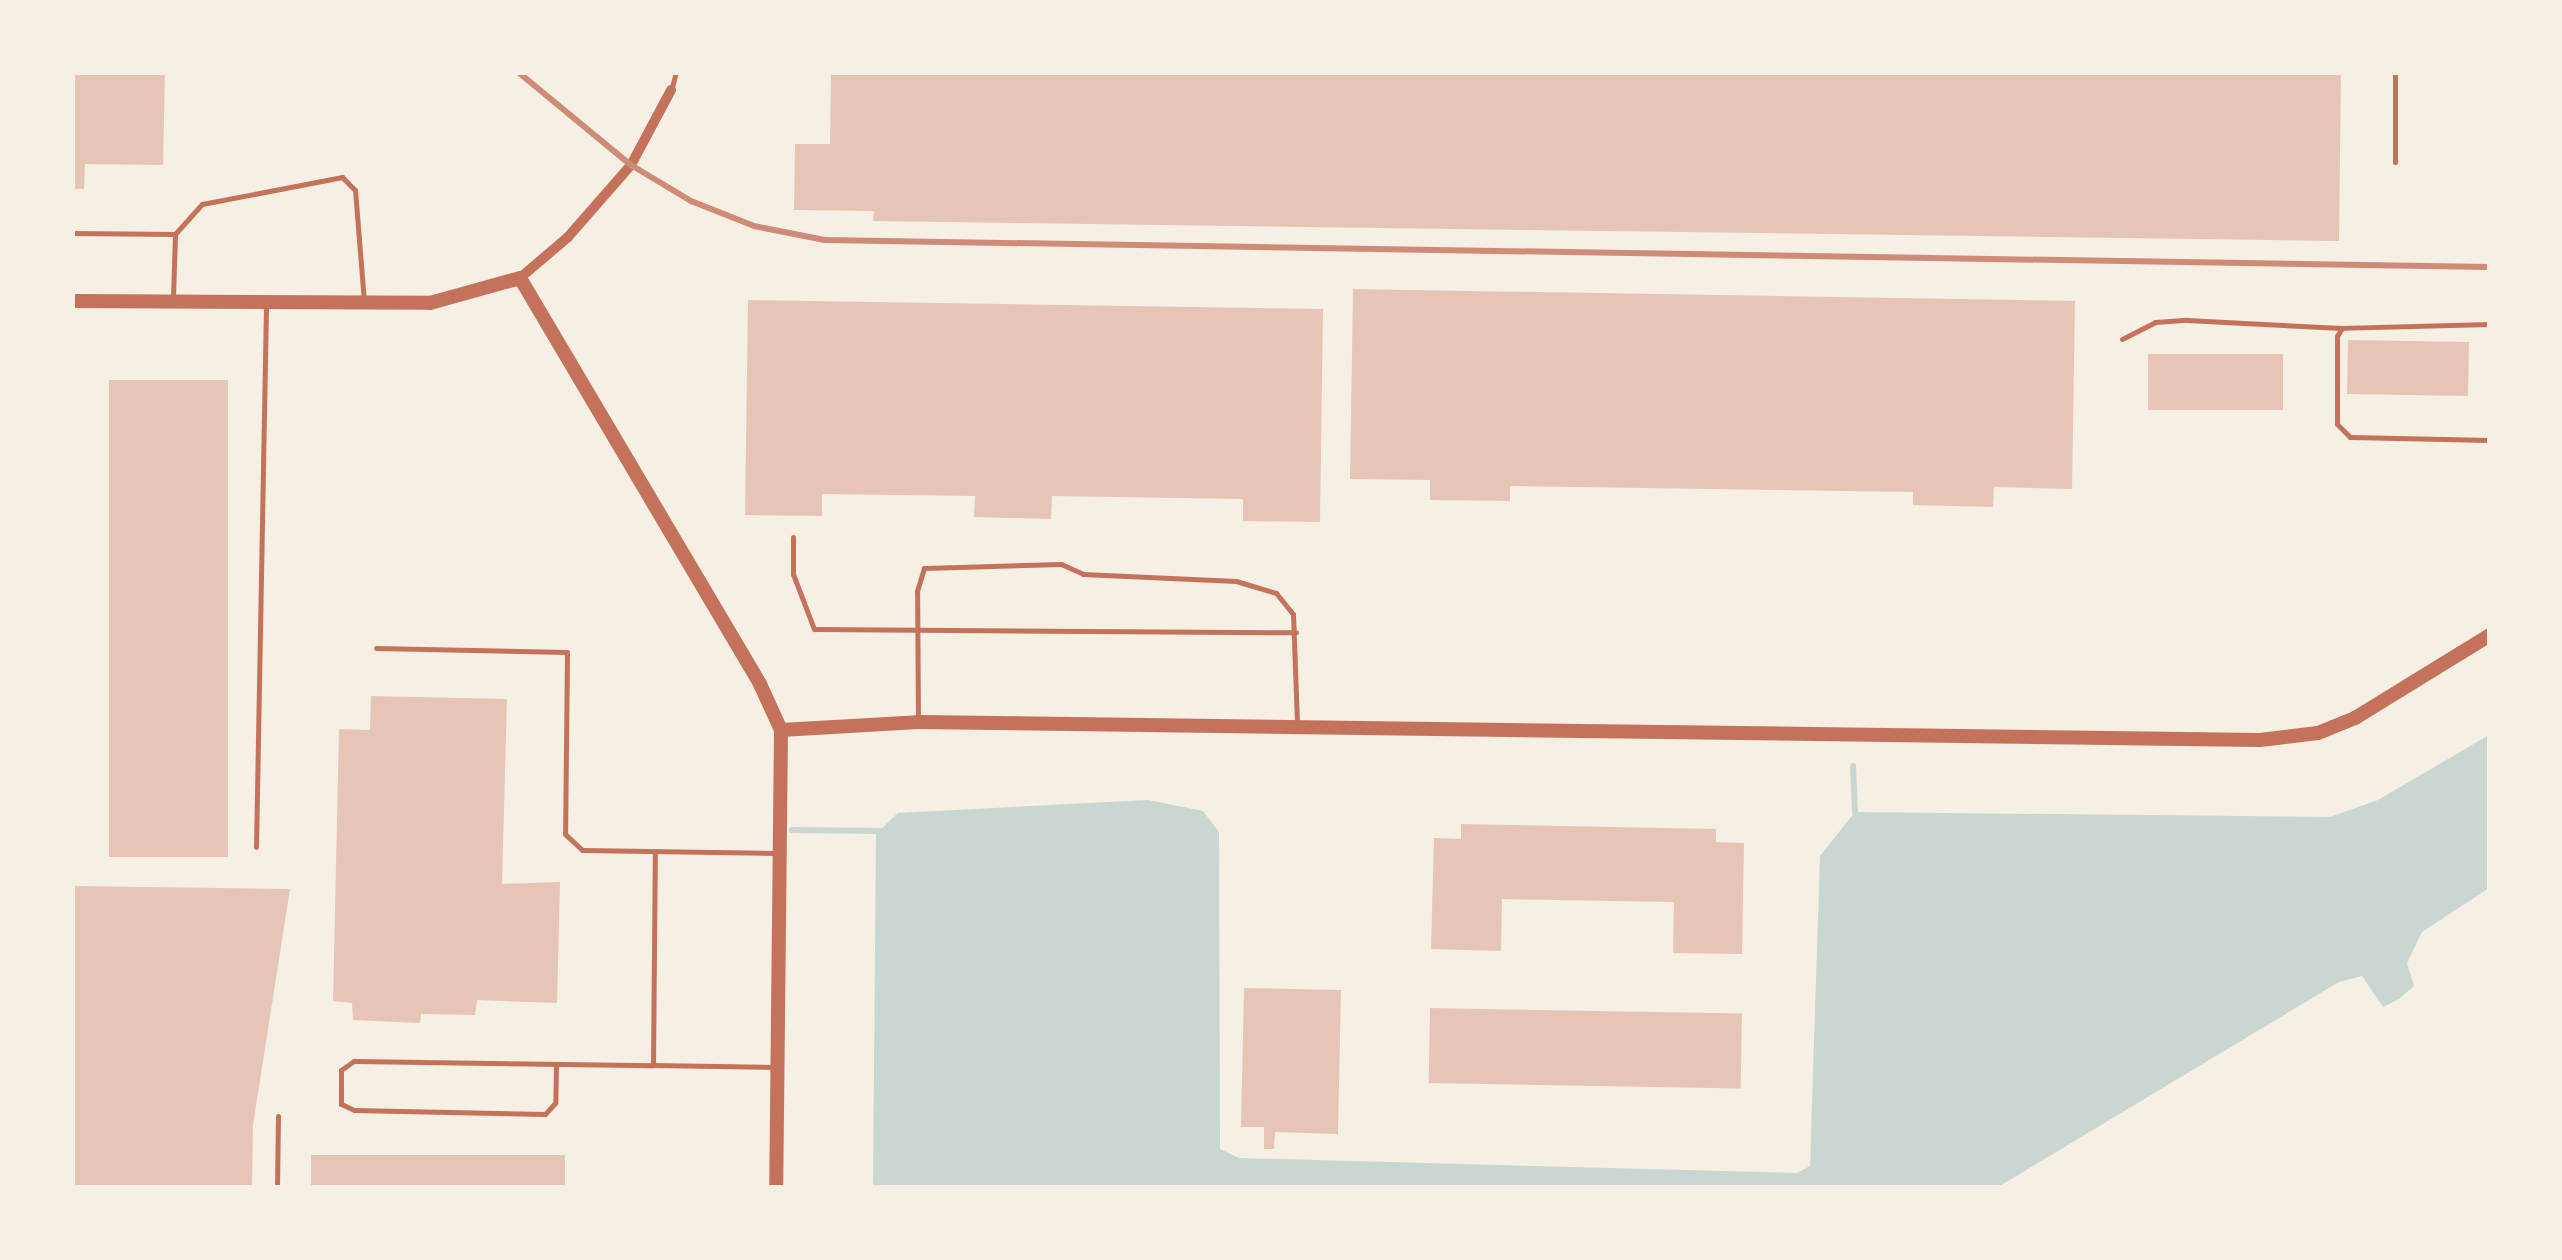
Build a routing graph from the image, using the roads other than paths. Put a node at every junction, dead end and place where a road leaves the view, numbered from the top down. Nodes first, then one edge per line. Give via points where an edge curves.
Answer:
1 (676, 72) edge
2 (2396, 72) edge
3 (671, 90) joint
4 (2395, 162) dead end
5 (72, 233) edge
6 (175, 234) junction
7 (520, 278) junction
8 (72, 301) edge
9 (173, 302) junction
10 (266, 303) junction
11 (364, 304) junction
12 (2490, 324) edge
13 (2342, 328) junction
14 (2122, 339) dead end
15 (2490, 440) edge
16 (792, 537) dead end
17 (918, 631) junction
18 (1296, 632) junction
19 (2490, 635) edge
20 (376, 648) dead end
21 (918, 722) junction
22 (1297, 727) junction
23 (781, 730) junction
24 (256, 847) dead end
25 (654, 852) junction
26 (780, 853) junction
27 (556, 1064) junction
28 (652, 1065) junction
29 (778, 1067) junction
30 (278, 1116) dead end
31 (776, 1187) edge
32 (277, 1188) edge
33 (684, 1188) edge

1 - 3 lane
2 - 4 lane
3 - 7 street via 631,165 568,237
5 - 6 lane
6 - 9 lane
6 - 11 lane via 202,204 342,178 355,190
7 - 11 street via 430,303
7 - 23 street
8 - 9 street
9 - 10 street
10 - 11 street
10 - 24 lane
12 - 13 lane
13 - 14 lane via 2187,320 2154,322
13 - 15 lane via 2337,424 2350,437
16 - 17 lane via 793,574 814,629
17 - 18 lane
17 - 18 lane via 924,568 1062,564 1083,574 1236,581 1276,593 1294,614
17 - 21 lane
18 - 22 lane
19 - 22 street via 2355,718 2318,733 2260,740
20 - 25 lane via 567,652 565,834 582,850
21 - 22 street
21 - 23 street
23 - 26 street
25 - 26 lane
25 - 28 lane
26 - 29 street
27 - 27 lane via 354,1062 341,1070 341,1104 354,1110 545,1114 555,1103
27 - 28 lane
28 - 29 lane
29 - 31 street
30 - 32 lane
31 - 33 lane

